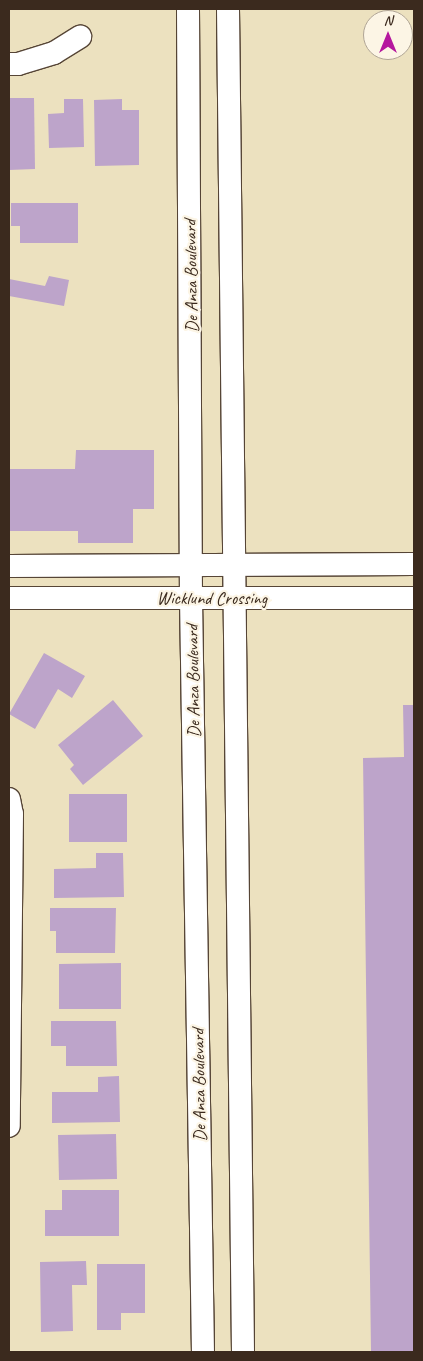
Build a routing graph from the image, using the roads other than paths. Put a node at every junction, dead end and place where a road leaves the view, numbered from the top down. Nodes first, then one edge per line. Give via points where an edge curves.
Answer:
1 (188, 9) edge
2 (228, 9) edge
3 (80, 37) dead end
4 (9, 64) edge
5 (234, 564) junction
6 (414, 564) edge
7 (192, 565) junction
8 (9, 566) edge
9 (9, 598) edge
10 (191, 598) junction
11 (414, 598) edge
12 (234, 599) junction
13 (9, 799) edge
14 (9, 1126) edge
15 (203, 1352) edge
16 (243, 1352) edge

1 - 7 street, De Anza Boulevard
2 - 5 street
3 - 4 street via 54,53
5 - 6 street, Wicklund Crossing
5 - 7 street, Wicklund Crossing
5 - 12 street
7 - 8 street, Wicklund Crossing
7 - 10 street, De Anza Boulevard
9 - 10 street, Wicklund Crossing
10 - 12 street, Wicklund Crossing
10 - 15 street, De Anza Boulevard
11 - 12 street, Wicklund Crossing
12 - 16 street
13 - 14 street via 12,824

